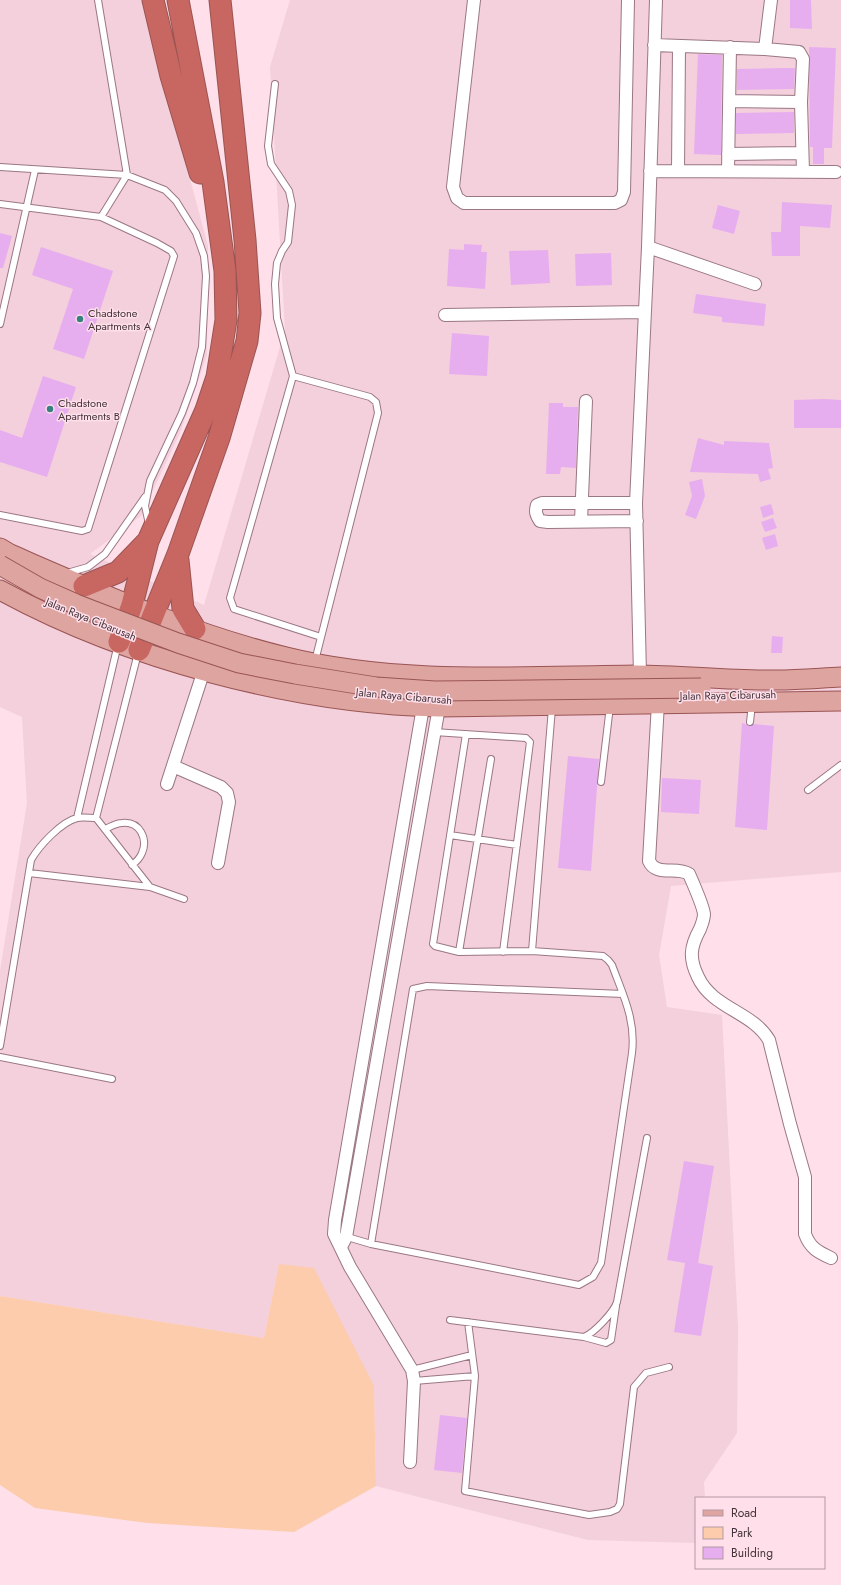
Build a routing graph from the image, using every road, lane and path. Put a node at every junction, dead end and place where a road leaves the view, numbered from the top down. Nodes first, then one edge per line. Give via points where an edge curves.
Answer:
1 (98, 0) edge
2 (153, 0) edge
3 (178, 0) edge
4 (220, 0) edge
5 (474, 0) edge
6 (628, 0) edge
7 (656, 0) edge
8 (771, 0) edge
9 (654, 45) junction
10 (679, 46) junction
11 (730, 47) junction
12 (765, 49) junction
13 (275, 84) dead end
14 (729, 101) junction
15 (801, 102) junction
16 (802, 153) junction
17 (728, 154) junction
18 (0, 167) edge
19 (35, 170) junction
20 (650, 171) junction
21 (678, 171) junction
22 (728, 171) junction
23 (803, 172) junction
24 (836, 172) dead end
25 (127, 175) junction
26 (0, 204) edge
27 (25, 207) junction
28 (216, 210) junction
29 (101, 217) junction
30 (648, 248) junction
31 (755, 284) dead end
32 (644, 312) junction
33 (446, 315) dead end
34 (0, 324) edge
35 (293, 376) junction
36 (586, 401) dead end
37 (146, 496) junction
38 (582, 502) junction
39 (636, 502) junction
40 (0, 515) edge
41 (581, 521) junction
42 (636, 521) junction
43 (150, 537) junction
44 (0, 548) edge
45 (178, 554) junction
46 (0, 565) edge
47 (60, 576) junction
48 (0, 588) edge
49 (94, 590) junction
50 (132, 605) junction
51 (160, 616) junction
52 (195, 629) junction
53 (87, 630) junction
54 (321, 637) junction
55 (119, 642) junction
56 (147, 653) junction
57 (315, 663) junction
58 (204, 670) junction
59 (640, 675) junction
60 (841, 677) edge
61 (776, 680) junction
62 (701, 692) junction
63 (833, 701) edge
64 (752, 702) junction
65 (658, 703) junction
66 (610, 704) junction
67 (552, 706) junction
68 (431, 707) junction
69 (750, 722) dead end
70 (434, 732) junction
71 (466, 734) junction
72 (491, 759) dead end
73 (841, 765) edge
74 (173, 766) junction
75 (601, 782) dead end
76 (167, 784) dead end
77 (808, 790) dead end
78 (77, 818) junction
79 (96, 818) junction
80 (104, 829) junction
81 (450, 835) junction
82 (478, 839) junction
83 (517, 845) junction
84 (218, 863) dead end
85 (132, 865) junction
86 (29, 873) junction
87 (150, 887) junction
88 (184, 899) dead end
89 (532, 951) junction
90 (460, 952) junction
91 (503, 952) junction
92 (623, 994) junction
93 (0, 1046) edge
94 (0, 1056) edge
95 (112, 1079) dead end
96 (647, 1138) dead end
97 (344, 1242) junction
98 (371, 1244) junction
99 (831, 1258) dead end
100 (616, 1306) junction
101 (450, 1320) dead end
102 (468, 1322) junction
103 (584, 1337) junction
104 (472, 1355) junction
105 (669, 1367) dead end
106 (413, 1376) junction
107 (475, 1376) junction
108 (410, 1462) dead end

1 - 25 lane
2 - 28 highway via 191,147
3 - 28 highway via 213,182
4 - 45 highway via 244,226 250,313 247,341 236,380
5 - 6 street via 454,187 457,198 464,203 615,203 621,200 624,192
7 - 9 street
8 - 12 street
9 - 10 street
9 - 20 street
10 - 11 street
10 - 21 street
11 - 12 street
11 - 14 street
12 - 15 street via 800,52
13 - 35 lane via 268,156 289,191 292,205 288,242 277,263 275,303
14 - 15 street
14 - 17 street
15 - 16 street
16 - 17 street
16 - 23 street
17 - 22 street
18 - 19 lane
19 - 25 lane
19 - 27 lane
20 - 21 street
20 - 30 street
21 - 22 street
22 - 23 street
23 - 24 street
25 - 29 lane
25 - 37 lane via 165,190 176,201 196,233 204,256 206,276 199,363 182,413 150,481
26 - 27 lane
27 - 29 lane
27 - 34 lane
28 - 43 highway via 225,271 226,320 217,377 206,410
29 - 40 lane via 171,251 174,261 89,526 85,531
30 - 31 street
30 - 32 street
32 - 33 street
32 - 39 street
35 - 54 lane via 370,396 376,402 378,414
35 - 54 lane via 230,598 234,609
36 - 38 street
37 - 43 lane via 145,510
37 - 47 lane via 105,554 88,567
38 - 39 street
38 - 41 street
38 - 41 street via 542,503 537,505 536,510 536,516 540,521
39 - 42 street
41 - 42 street
42 - 59 street
43 - 49 highway via 118,572
43 - 50 highway
44 - 47 main road, Jalan Raya Cibarusah
45 - 51 highway
45 - 52 highway via 181,602 185,615
46 - 62 main road, Jalan Raya Cibarusah, bridge via 40,588 76,604 178,643 239,663 295,674 376,687 435,691
47 - 49 main road, Jalan Raya Cibarusah
48 - 53 main road, Jalan Raya Cibarusah via 45,613
48 - 62 main road, Jalan Raya Cibarusah via 27,593 172,650 259,676 316,686 395,697 455,701
49 - 50 main road, Jalan Raya Cibarusah
49 - 53 main road via 107,605 105,617 98,626
50 - 51 main road, Jalan Raya Cibarusah
50 - 55 highway
51 - 52 main road, Jalan Raya Cibarusah
51 - 56 highway
52 - 57 main road, Jalan Raya Cibarusah via 286,657
53 - 55 main road, Jalan Raya Cibarusah
54 - 57 lane
55 - 56 main road, Jalan Raya Cibarusah
55 - 78 lane
56 - 58 main road, Jalan Raya Cibarusah
56 - 79 lane
57 - 59 main road, Jalan Raya Cibarusah via 392,674
58 - 68 main road, Jalan Raya Cibarusah via 293,692 374,704
58 - 74 street
59 - 61 main road, Jalan Raya Cibarusah
60 - 61 main road, Jalan Raya Cibarusah
61 - 62 main road, Jalan Raya Cibarusah
62 - 63 main road, Jalan Raya Cibarusah via 807,693
63 - 64 main road, Jalan Raya Cibarusah
64 - 65 main road, Jalan Raya Cibarusah
64 - 69 lane
65 - 66 main road, Jalan Raya Cibarusah
65 - 99 street via 649,861 656,869 689,874 704,914 693,941 692,965 711,996 763,1030 769,1040 805,1177 804,1234 815,1251
66 - 67 main road, Jalan Raya Cibarusah
66 - 75 lane
67 - 68 main road, Jalan Raya Cibarusah
67 - 89 lane
68 - 70 street
68 - 97 street via 335,1220 334,1234
70 - 71 lane
70 - 97 street
71 - 81 lane
71 - 83 lane via 526,738 529,741
72 - 82 lane
73 - 77 lane
74 - 76 street
74 - 84 street via 222,787 227,792 229,802
78 - 79 lane
78 - 86 lane via 56,831 42,844 31,860
79 - 80 lane
80 - 85 lane
80 - 85 lane via 123,822 141,830 144,849
81 - 82 lane
81 - 90 lane via 432,942 435,946
82 - 83 lane
82 - 90 lane
83 - 91 lane
85 - 87 lane
86 - 87 lane
86 - 93 lane
87 - 88 lane
89 - 91 lane
89 - 92 lane via 603,956 612,965
90 - 91 lane
92 - 98 lane via 427,986 413,989
92 - 98 lane via 633,1024 633,1048 601,1263 593,1277 579,1285
94 - 95 lane
96 - 100 lane
97 - 98 lane
97 - 106 street via 350,1267
100 - 103 lane via 592,1333
100 - 103 lane via 611,1340 606,1343
101 - 102 lane
102 - 103 lane
102 - 104 lane
104 - 106 lane
104 - 107 lane
105 - 107 lane via 646,1373 635,1385 620,1504 614,1511 597,1515 465,1491
106 - 107 lane
106 - 108 street

